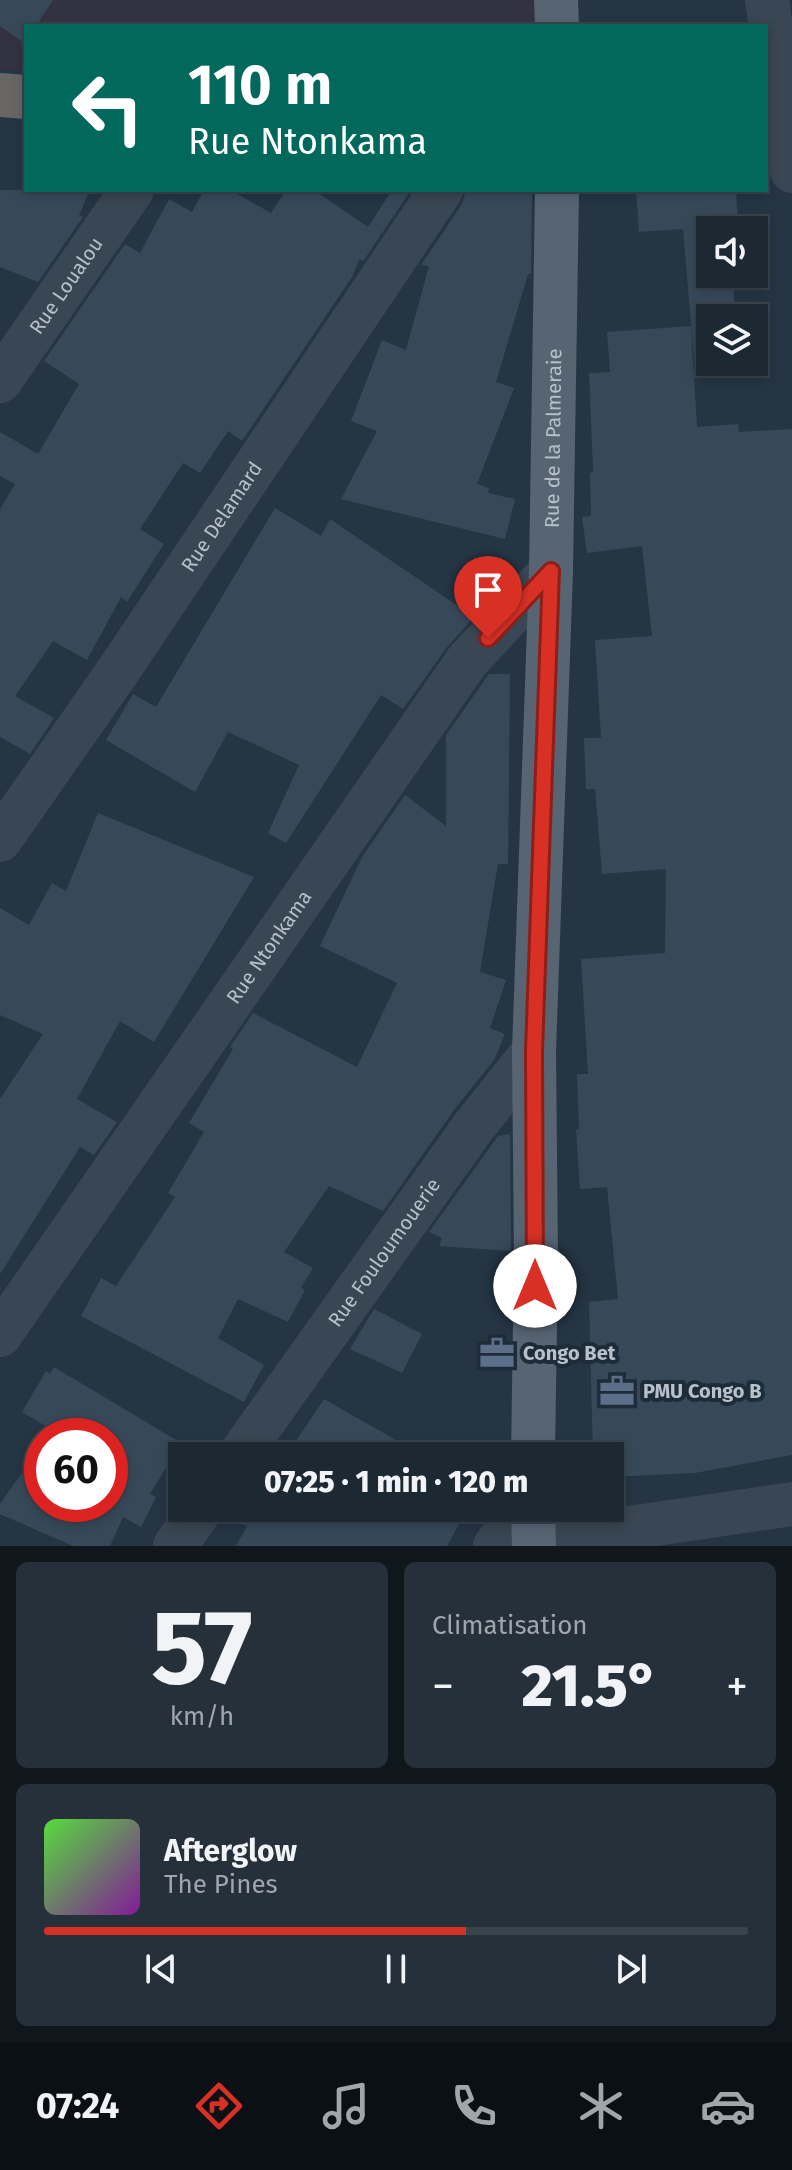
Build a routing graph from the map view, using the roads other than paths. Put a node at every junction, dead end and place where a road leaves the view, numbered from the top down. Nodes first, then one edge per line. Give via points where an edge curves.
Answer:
1 (556, 0) edge
2 (767, 0) edge
3 (557, 24) edge
4 (779, 92) edge
5 (0, 95) edge
6 (24, 97) edge
7 (792, 171) edge
8 (131, 192) edge
9 (440, 192) edge
10 (557, 192) edge
11 (0, 381) edge
12 (551, 571) junction
13 (0, 840) edge
14 (534, 1051) junction
15 (0, 1335) edge
16 (249, 1442) edge
17 (533, 1442) edge
18 (792, 1504) edge
19 (192, 1522) edge
20 (524, 1530) edge
21 (629, 1537) edge
22 (175, 1546) edge

1 - 3 main road
2 - 4 street
4 - 7 street
5 - 6 highway
8 - 11 street, Rue Loualou
9 - 13 street, Rue Delamard
10 - 12 main road, Rue de la Palmeraie
12 - 14 main road, Rue de la Palmeraie
12 - 15 street, Rue Ntonkama via 467,661
14 - 16 street, Rue Fouloumouerie via 474,1126
14 - 17 main road, Rue de la Palmeraie
18 - 21 street
19 - 22 street
20 - 21 street

